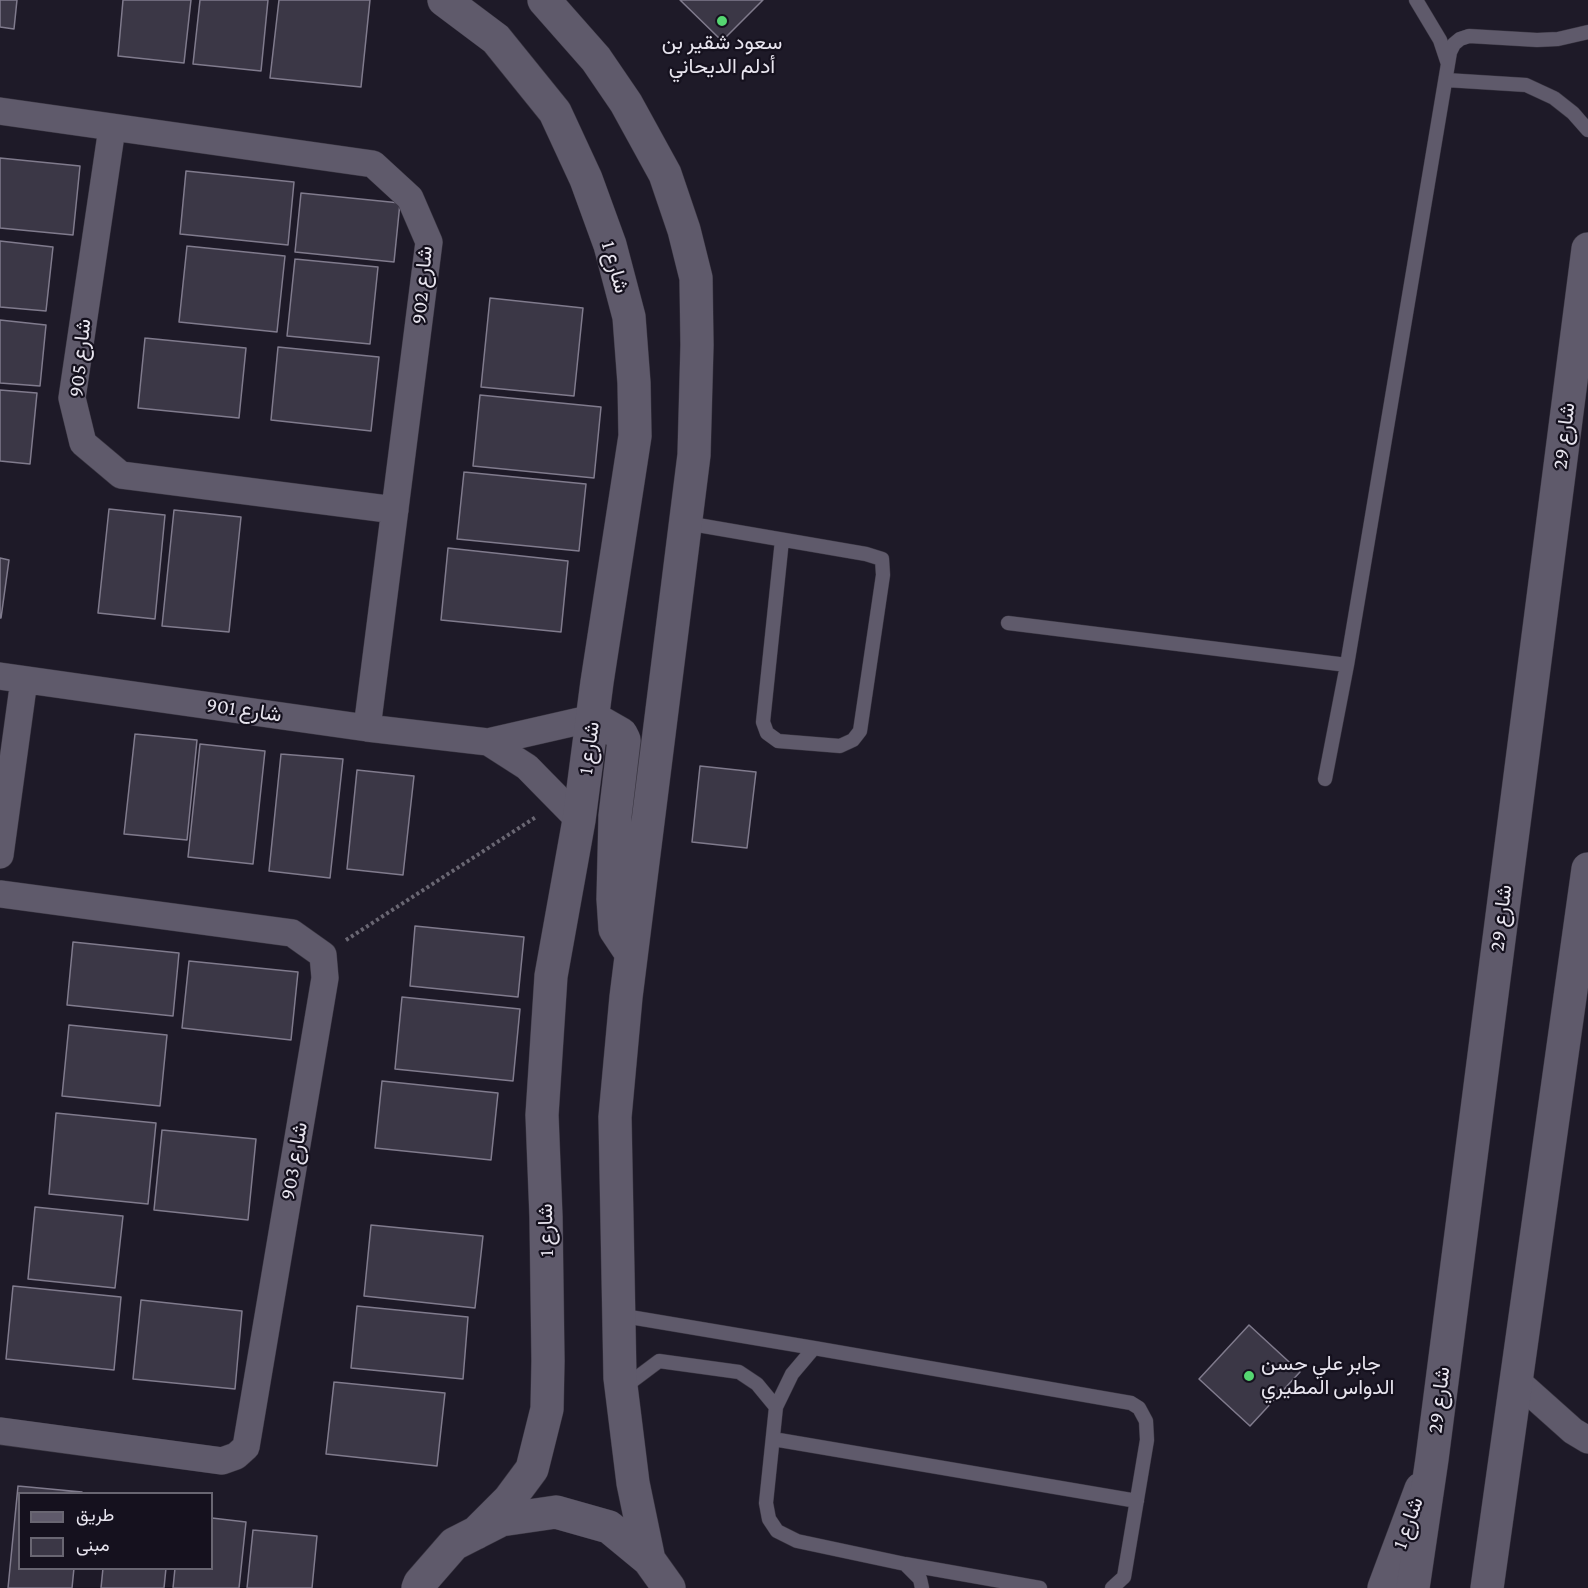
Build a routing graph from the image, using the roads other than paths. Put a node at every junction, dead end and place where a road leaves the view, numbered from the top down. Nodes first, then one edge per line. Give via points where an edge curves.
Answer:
1 (444, 0) edge
2 (1416, 0) edge
3 (546, 1) edge
4 (1588, 32) edge
5 (1448, 66) junction
6 (1446, 80) junction
7 (0, 111) edge
8 (112, 128) junction
9 (1588, 130) edge
10 (1588, 249) edge
11 (395, 510) junction
12 (686, 523) junction
13 (782, 540) junction
14 (1008, 623) dead end
15 (1347, 665) junction
16 (12, 678) edge
17 (592, 718) junction
18 (367, 728) junction
19 (488, 742) junction
20 (1325, 779) dead end
21 (570, 810) junction
22 (0, 855) edge
23 (1588, 869) edge
24 (0, 894) edge
25 (632, 955) junction
26 (618, 1315) junction
27 (814, 1348) junction
28 (1517, 1381) junction
29 (621, 1390) junction
30 (776, 1407) junction
31 (0, 1431) edge
32 (773, 1439) junction
33 (1588, 1440) edge
34 (1432, 1459) junction
35 (1137, 1501) junction
36 (476, 1533) junction
37 (649, 1560) junction
38 (905, 1564) junction
39 (987, 1584) edge
40 (418, 1588) edge
41 (669, 1588) edge
42 (922, 1588) edge
43 (1040, 1588) edge
44 (1112, 1588) edge
45 (1384, 1588) edge
46 (1413, 1588) edge
47 (1487, 1588) edge

1 - 17 street, شارع 1 via 496,39 555,112 586,179 610,245 629,317 635,436
2 - 5 lane via 1440,40
3 - 12 street via 596,58 626,103 666,174 684,230 696,278 697,345 694,455
4 - 5 lane via 1537,40 1469,36 1454,44
5 - 6 lane
6 - 9 lane via 1526,85 1554,98
6 - 15 lane
7 - 8 street, شارع 902
8 - 11 street, شارع 902 via 373,164 410,198 429,242
8 - 11 street, شارع 905 via 72,398 83,443 121,475
10 - 34 street, شارع 29
11 - 18 street, شارع 902
12 - 13 lane
12 - 25 street
13 - 13 lane via 882,559 884,575 860,731 853,741 840,746 778,741 767,733 763,722
14 - 15 lane
15 - 20 lane
16 - 18 street, شارع 901
16 - 22 street
17 - 19 street, شارع 901
17 - 21 street, شارع 1
17 - 25 street via 621,734 624,740 615,816 613,899 615,929
18 - 19 street, شارع 901
19 - 21 street, شارع 901 via 527,767
21 - 36 street, شارع 1 via 551,976 542,1115 547,1409 532,1469 509,1500
23 - 28 street
24 - 31 street, شارع 903 via 292,933 323,955 325,978 246,1447 222,1461
25 - 26 street via 615,1117
26 - 27 lane
26 - 29 street
27 - 30 lane via 792,1374
27 - 35 lane via 1131,1403 1146,1421 1147,1440
28 - 33 street
28 - 47 street
29 - 30 lane via 659,1361 739,1372 757,1384
29 - 37 street via 633,1483
30 - 32 lane
32 - 35 lane
32 - 38 lane via 766,1503 769,1519 777,1531 797,1541
34 - 45 street, شارع 1
34 - 46 street, شارع 29
35 - 44 lane via 1124,1577
36 - 37 street via 501,1520 556,1512 609,1527
36 - 40 street via 454,1544
37 - 41 street
38 - 39 lane
38 - 42 lane via 920,1579
39 - 43 lane

